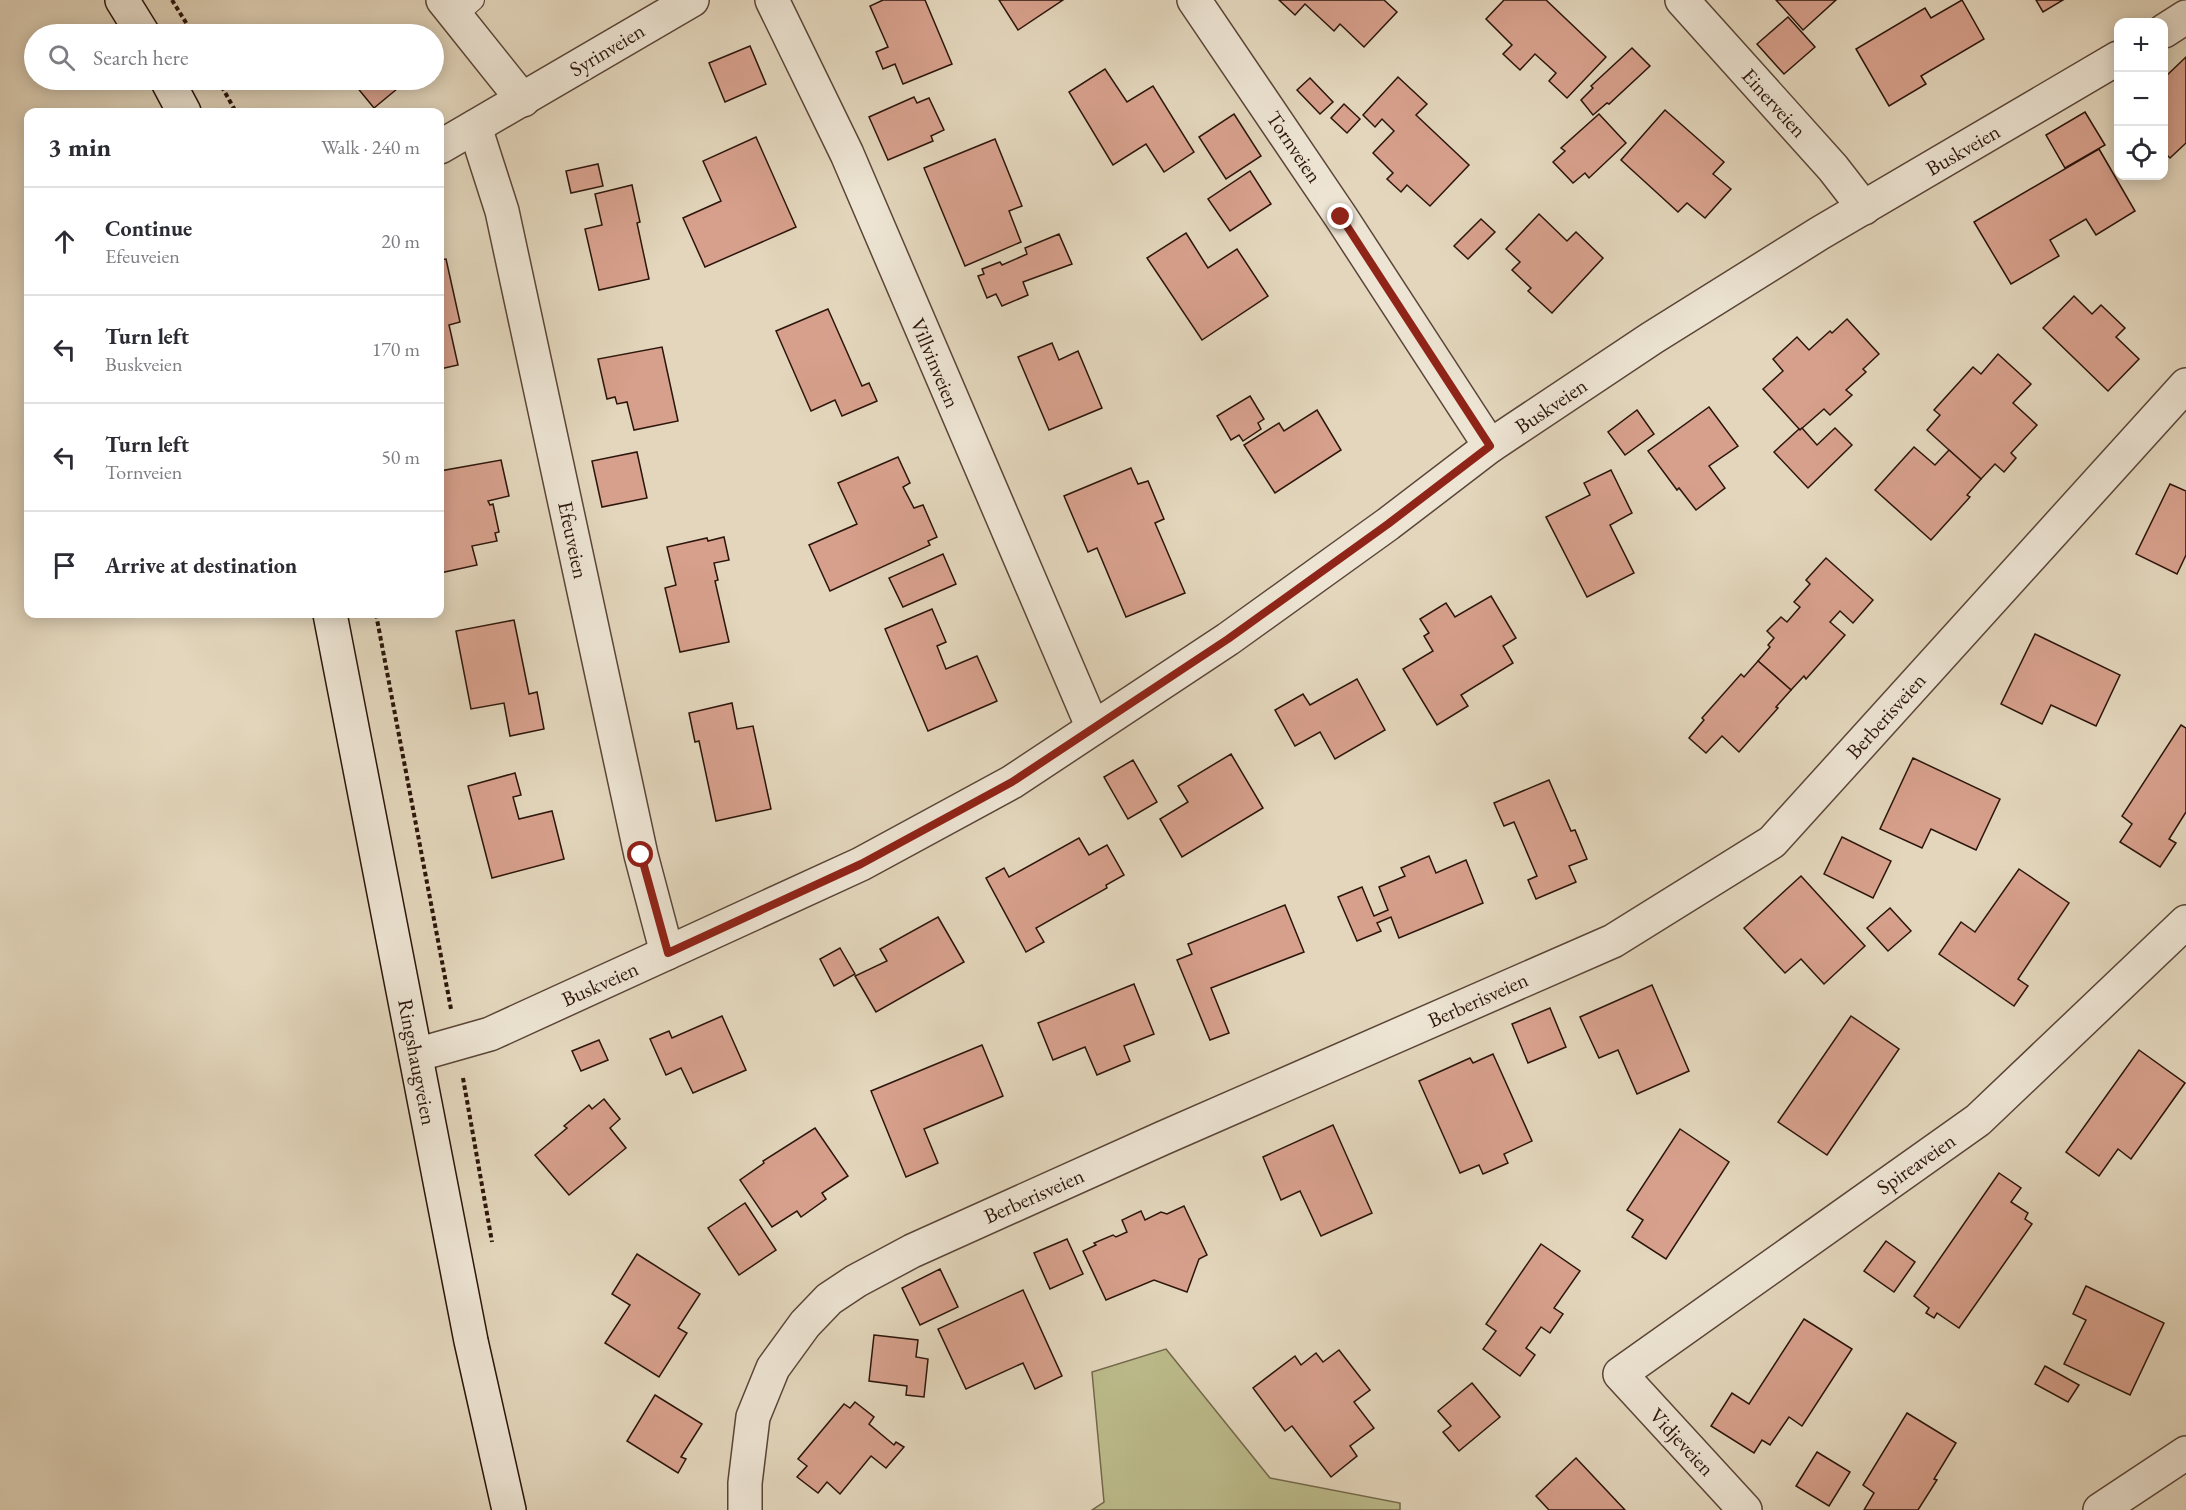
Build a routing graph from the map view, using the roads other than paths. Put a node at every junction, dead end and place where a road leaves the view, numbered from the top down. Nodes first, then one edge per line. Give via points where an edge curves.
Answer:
1 (122, 0) edge
2 (692, 0) edge
3 (772, 0) edge
4 (1194, 0) edge
5 (1682, 0) edge
6 (458, 5) edge
7 (2186, 17) edge
8 (137, 24) edge
9 (2168, 28) edge
10 (2114, 60) edge
11 (172, 90) edge
12 (523, 100) junction
13 (182, 108) edge
14 (475, 127) junction
15 (444, 145) edge
16 (1864, 208) junction
17 (2186, 385) edge
18 (1490, 446) junction
19 (331, 618) edge
20 (1093, 728) junction
21 (2186, 922) edge
22 (668, 953) junction
23 (416, 1055) junction
24 (1620, 1374) joint
25 (2186, 1453) edge
26 (509, 1510) edge
27 (745, 1510) edge
28 (1745, 1510) edge
29 (2100, 1510) edge

1 - 8 street
2 - 12 street, Syrinveien
3 - 20 street, Villvinveien via 847,154
4 - 18 street, Tornveien
5 - 16 street, Einerveien via 1833,168
6 - 12 street
7 - 9 street
10 - 16 street, Buskveien
11 - 13 street
12 - 14 street, Syrinveien
14 - 15 street, Syrinveien
14 - 22 street, Efeuveien via 502,211 641,855
16 - 18 street, Buskveien via 1652,338
17 - 27 street, Berberisveien via 1772,842 1613,941 912,1251 829,1299 773,1368 753,1417
18 - 20 street, Buskveien via 1228,639
19 - 23 street, Ringshaugveien
20 - 22 street, Buskveien via 1012,782 861,864
21 - 24 street, Spireaveien via 1978,1120
22 - 23 street, Buskveien via 490,1034
23 - 26 street, Ringshaugveien via 471,1341
24 - 28 street, Vidjeveien
25 - 29 street

